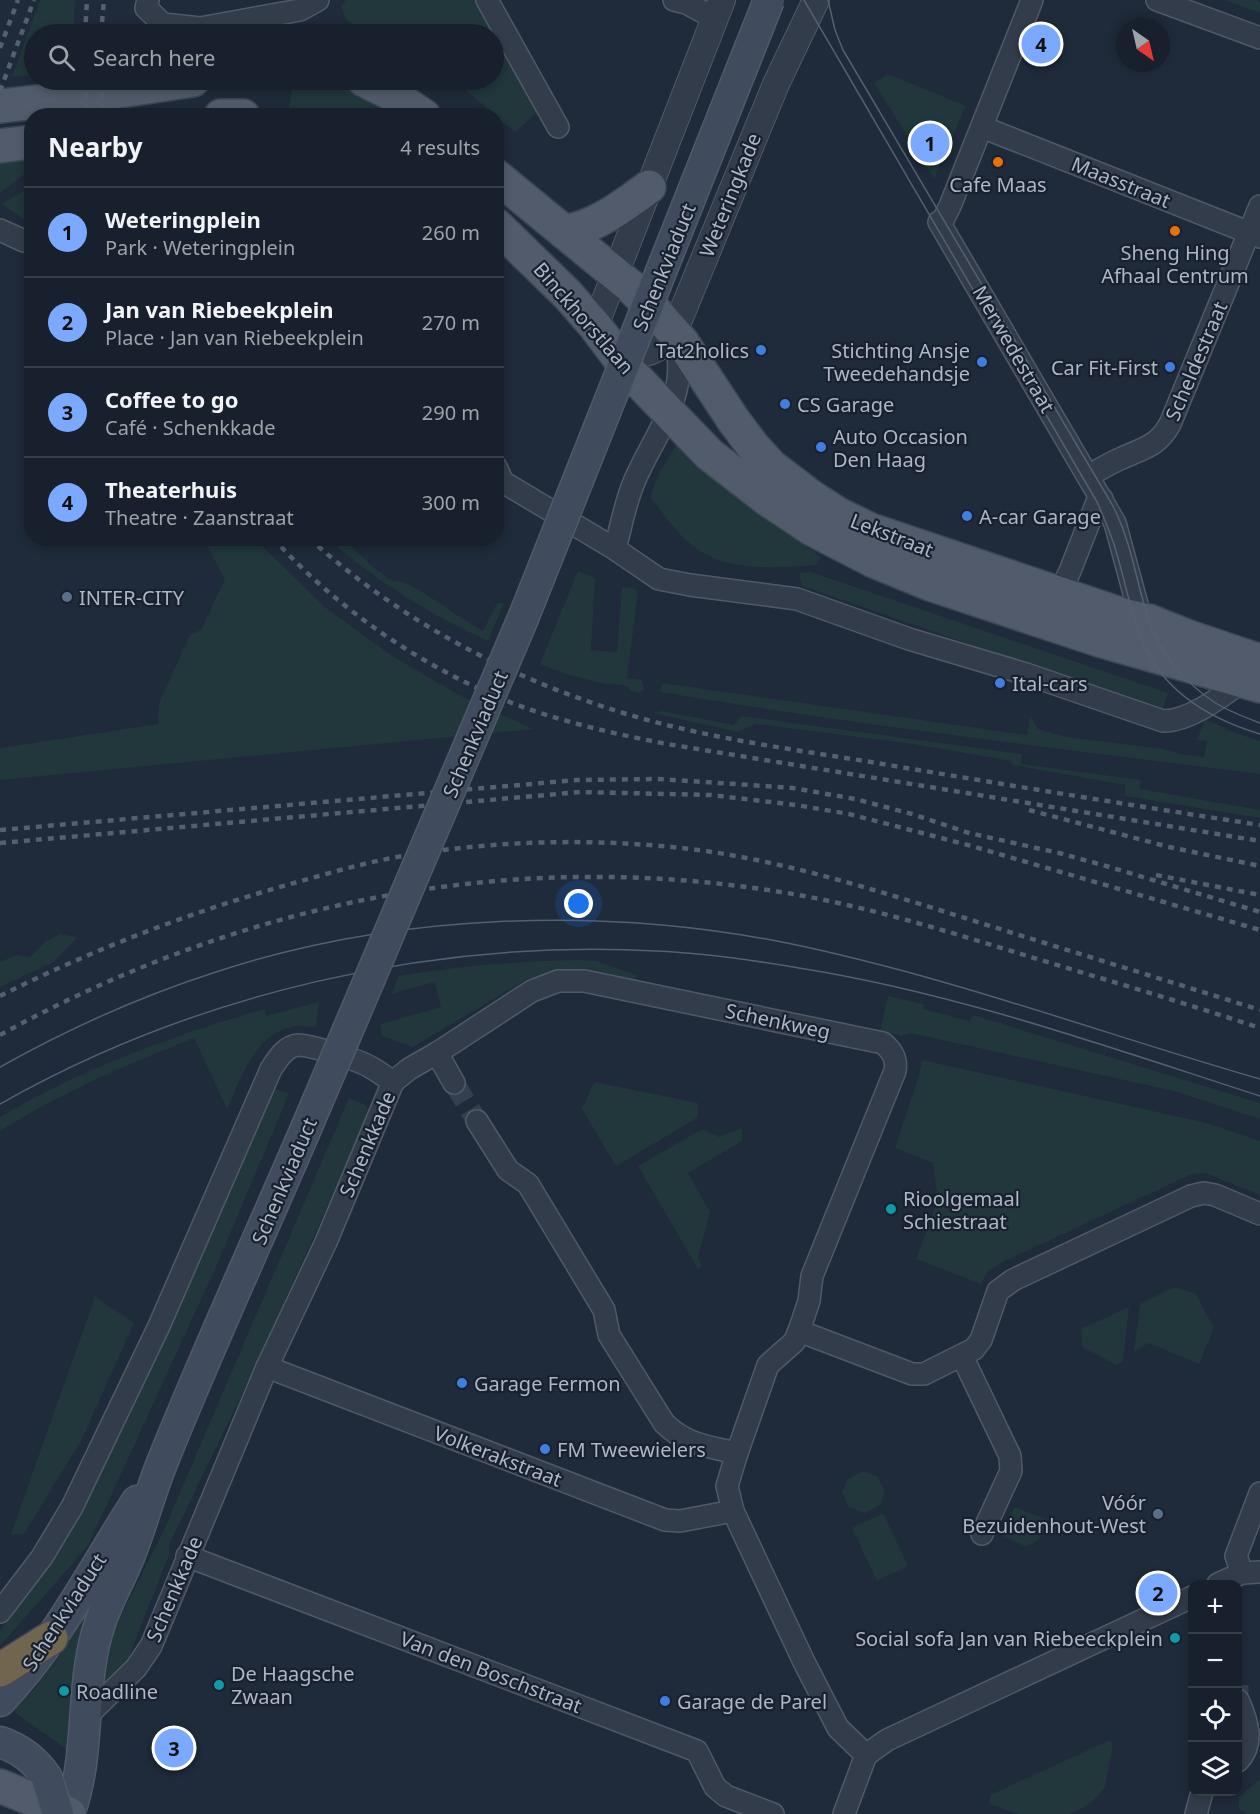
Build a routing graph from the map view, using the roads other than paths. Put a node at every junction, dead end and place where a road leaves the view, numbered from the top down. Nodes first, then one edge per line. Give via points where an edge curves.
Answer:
1 (318, 0) edge
2 (487, 0) edge
3 (674, 0) edge
4 (769, 0) edge
5 (816, 0) edge
6 (1032, 0) edge
7 (1157, 0) edge
8 (147, 4) edge
9 (719, 10) edge
10 (163, 24) edge
11 (222, 24) edge
12 (500, 24) edge
13 (504, 30) edge
14 (1260, 38) edge
15 (127, 90) edge
16 (384, 90) edge
17 (0, 106) edge
18 (412, 108) edge
19 (558, 127) dead end
20 (982, 127) junction
21 (24, 143) edge
22 (0, 146) edge
23 (504, 183) edge
24 (649, 187) junction
25 (1260, 206) edge
26 (0, 230) edge
27 (564, 232) junction
28 (504, 233) edge
29 (1255, 235) edge
30 (24, 241) dead end
31 (615, 274) junction
32 (595, 326) junction
33 (674, 332) junction
34 (617, 355) junction
35 (670, 414) junction
36 (1088, 476) junction
37 (504, 483) edge
38 (1102, 499) junction
39 (615, 549) junction
40 (1058, 592) junction
41 (1133, 610) junction
42 (1047, 623) junction
43 (1102, 641) junction
44 (1254, 676) edge
45 (437, 1053) junction
46 (393, 1082) junction
47 (454, 1083) tunnel mouth
48 (477, 1121) tunnel mouth
49 (1260, 1214) edge
50 (799, 1331) junction
51 (962, 1356) junction
52 (267, 1366) junction
53 (736, 1453) junction
54 (163, 1460) junction
55 (1260, 1493) edge
56 (733, 1510) junction
57 (982, 1534) dead end
58 (188, 1556) junction
59 (1251, 1573) edge
60 (1230, 1580) edge
61 (1188, 1603) edge
62 (0, 1612) edge
63 (51, 1638) junction
64 (0, 1670) edge
65 (0, 1701) edge
66 (1242, 1709) edge
67 (84, 1719) junction
68 (0, 1742) edge
69 (866, 1755) junction
70 (1242, 1757) edge
71 (0, 1786) edge
72 (1201, 1796) edge
73 (74, 1802) edge
74 (58, 1814) edge
75 (773, 1814) edge
76 (844, 1814) edge
77 (1196, 1814) edge

1 - 11 street via 300,10
2 - 12 street
3 - 9 street
4 - 54 main road, Schenkviaduct, bridge via 524,616
5 - 33 street, Weteringkade via 776,84
6 - 20 street
7 - 14 street
8 - 10 street
9 - 24 street
13 - 19 street
15 - 17 main road
16 - 18 main road
20 - 29 street, Maasstraat
20 - 36 street, Merwedestraat via 950,206 939,222
21 - 22 main road
23 - 27 main road
24 - 27 main road via 593,224
24 - 31 street
25 - 29 street, Scheldestraat
26 - 30 street
27 - 31 main road
28 - 32 main road, Binckhorstlaan
29 - 36 street, Scheldestraat via 1163,437
31 - 32 street
31 - 33 main road
32 - 34 main road, Binckhorstlaan
33 - 34 street, Weteringkade via 656,350
33 - 35 street via 680,376
33 - 40 main road, Lekstraat via 752,445 771,466 813,498 871,530
34 - 35 main road, Binckhorstlaan
35 - 39 street via 634,483
35 - 42 main road, Lekstraat via 740,479 836,542 930,584
36 - 38 street, Merwedestraat
37 - 39 street
38 - 40 street via 1097,502
38 - 41 street, Merwedestraat via 1115,523
39 - 44 street via 659,579 797,599 1154,719 1181,718
40 - 41 main road, Lekstraat
40 - 42 street
41 - 43 street
41 - 44 main road, Lekstraat
42 - 43 main road, Lekstraat
43 - 44 main road, Lekstraat
45 - 46 street, Schenkweg
45 - 47 street
45 - 50 street, Schenkweg via 532,991 558,981 584,981 883,1043 893,1052 895,1071 812,1276
46 - 52 street, Schenkkade via 326,1242
46 - 62 street, Schenkkade via 367,1065 298,1045 278,1058 159,1326 72,1507 42,1557
48 - 53 street via 508,1170 528,1184 604,1310 609,1335 664,1423 685,1440
49 - 51 street via 1215,1195 1191,1196 1012,1280 998,1290 981,1340
50 - 51 street via 912,1374 924,1374
50 - 53 street via 794,1342 768,1365
51 - 57 street via 1010,1456 1011,1471
52 - 56 street, Volkerakstraat via 665,1520 680,1521
52 - 58 street, Schenkkade
53 - 56 street via 727,1486
54 - 63 main road, Schenkviaduct
54 - 67 main road, Schenkviaduct via 131,1553 100,1623 89,1665
55 - 59 street via 1236,1556
56 - 69 street via 838,1728
58 - 67 street, Schenkkade via 151,1646 136,1668
58 - 75 street, Van den Boschstraat via 697,1750 715,1787 726,1796
59 - 60 street
61 - 69 street via 1126,1627 887,1740
63 - 64 highway
63 - 65 main road, Schenkviaduct
66 - 70 street via 1249,1737
67 - 73 main road via 84,1748
68 - 74 main road, bridge via 24,1753 40,1767
69 - 76 street
71 - 73 main road
72 - 77 street

